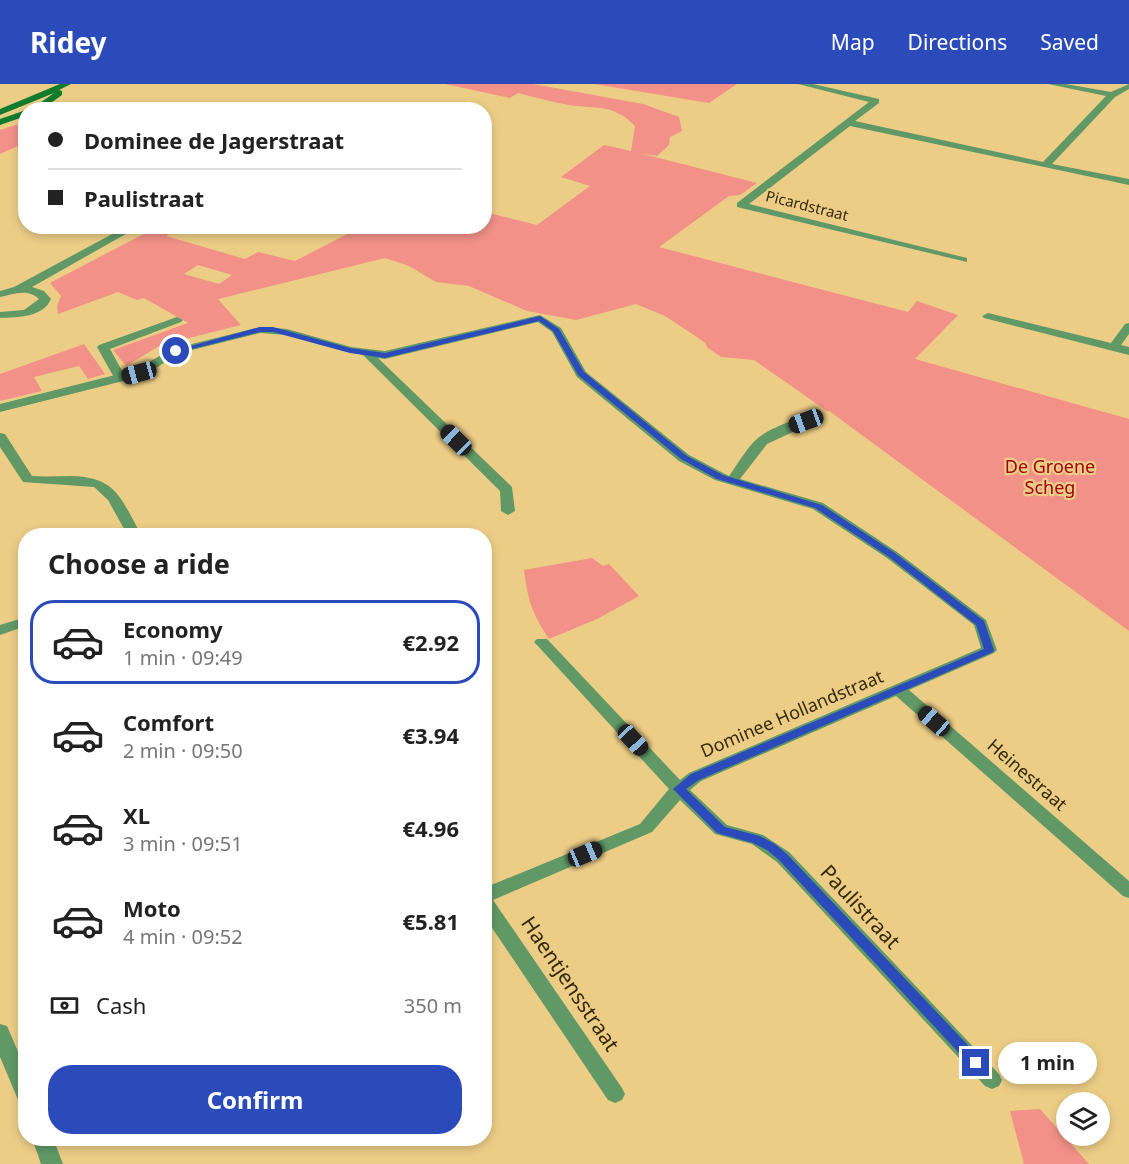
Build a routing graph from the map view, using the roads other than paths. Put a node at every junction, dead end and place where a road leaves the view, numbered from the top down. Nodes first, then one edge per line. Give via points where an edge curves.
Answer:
1 (69, 84) edge
2 (802, 84) edge
3 (1052, 84) edge
4 (1129, 86) edge
5 (1112, 95) junction
6 (25, 102) edge
7 (45, 102) edge
8 (18, 105) edge
9 (0, 112) edge
10 (18, 116) edge
11 (0, 123) edge
12 (850, 123) junction
13 (1045, 165) junction
14 (1129, 182) edge
15 (120, 234) edge
16 (963, 260) dead end
17 (18, 290) junction
18 (0, 294) edge
19 (0, 315) edge
20 (988, 316) dead end
21 (177, 320) dead end
22 (1129, 326) edge
23 (1114, 347) junction
24 (1129, 351) edge
25 (369, 355) junction
26 (120, 378) junction
27 (0, 408) edge
28 (806, 421) dead end
29 (0, 437) edge
30 (732, 481) junction
31 (508, 511) dead end
32 (130, 528) edge
33 (18, 624) edge
34 (0, 630) edge
35 (542, 642) dead end
36 (899, 690) junction
37 (679, 789) junction
38 (1129, 891) edge
39 (492, 893) edge
40 (492, 914) edge
41 (0, 1032) edge
42 (18, 1076) edge
43 (992, 1080) dead end
44 (615, 1094) dead end
45 (45, 1146) edge
46 (52, 1164) edge

1 - 6 street
1 - 7 street
2 - 12 street, Picardstraat via 876,101
3 - 5 street
4 - 5 street
5 - 13 street
8 - 9 street
10 - 11 street
12 - 13 street
12 - 16 street, Picardstraat via 741,206
13 - 14 street
15 - 17 street
17 - 18 street
17 - 19 street via 42,294 43,304 27,313
20 - 23 street
21 - 26 street via 103,347
22 - 23 street
23 - 24 street
25 - 26 street via 287,332 260,330 176,351 139,373
25 - 30 street via 399,354 540,318 556,330 581,374 684,458
25 - 31 street via 507,490
26 - 27 street
28 - 30 street via 762,441
29 - 32 street via 28,479 98,483 106,489
30 - 36 street, Dominee Hollandstraat via 819,507 892,555 981,623 989,650
33 - 34 street
35 - 37 street, Paulistraat
36 - 37 street, Dominee Hollandstraat via 695,777
36 - 38 street, Heinestraat
37 - 39 street, Dominee Hollandstraat via 646,828
37 - 43 street, Paulistraat via 721,830 756,839 783,857
40 - 44 street, Haentjensstraat
41 - 42 street
45 - 46 street

